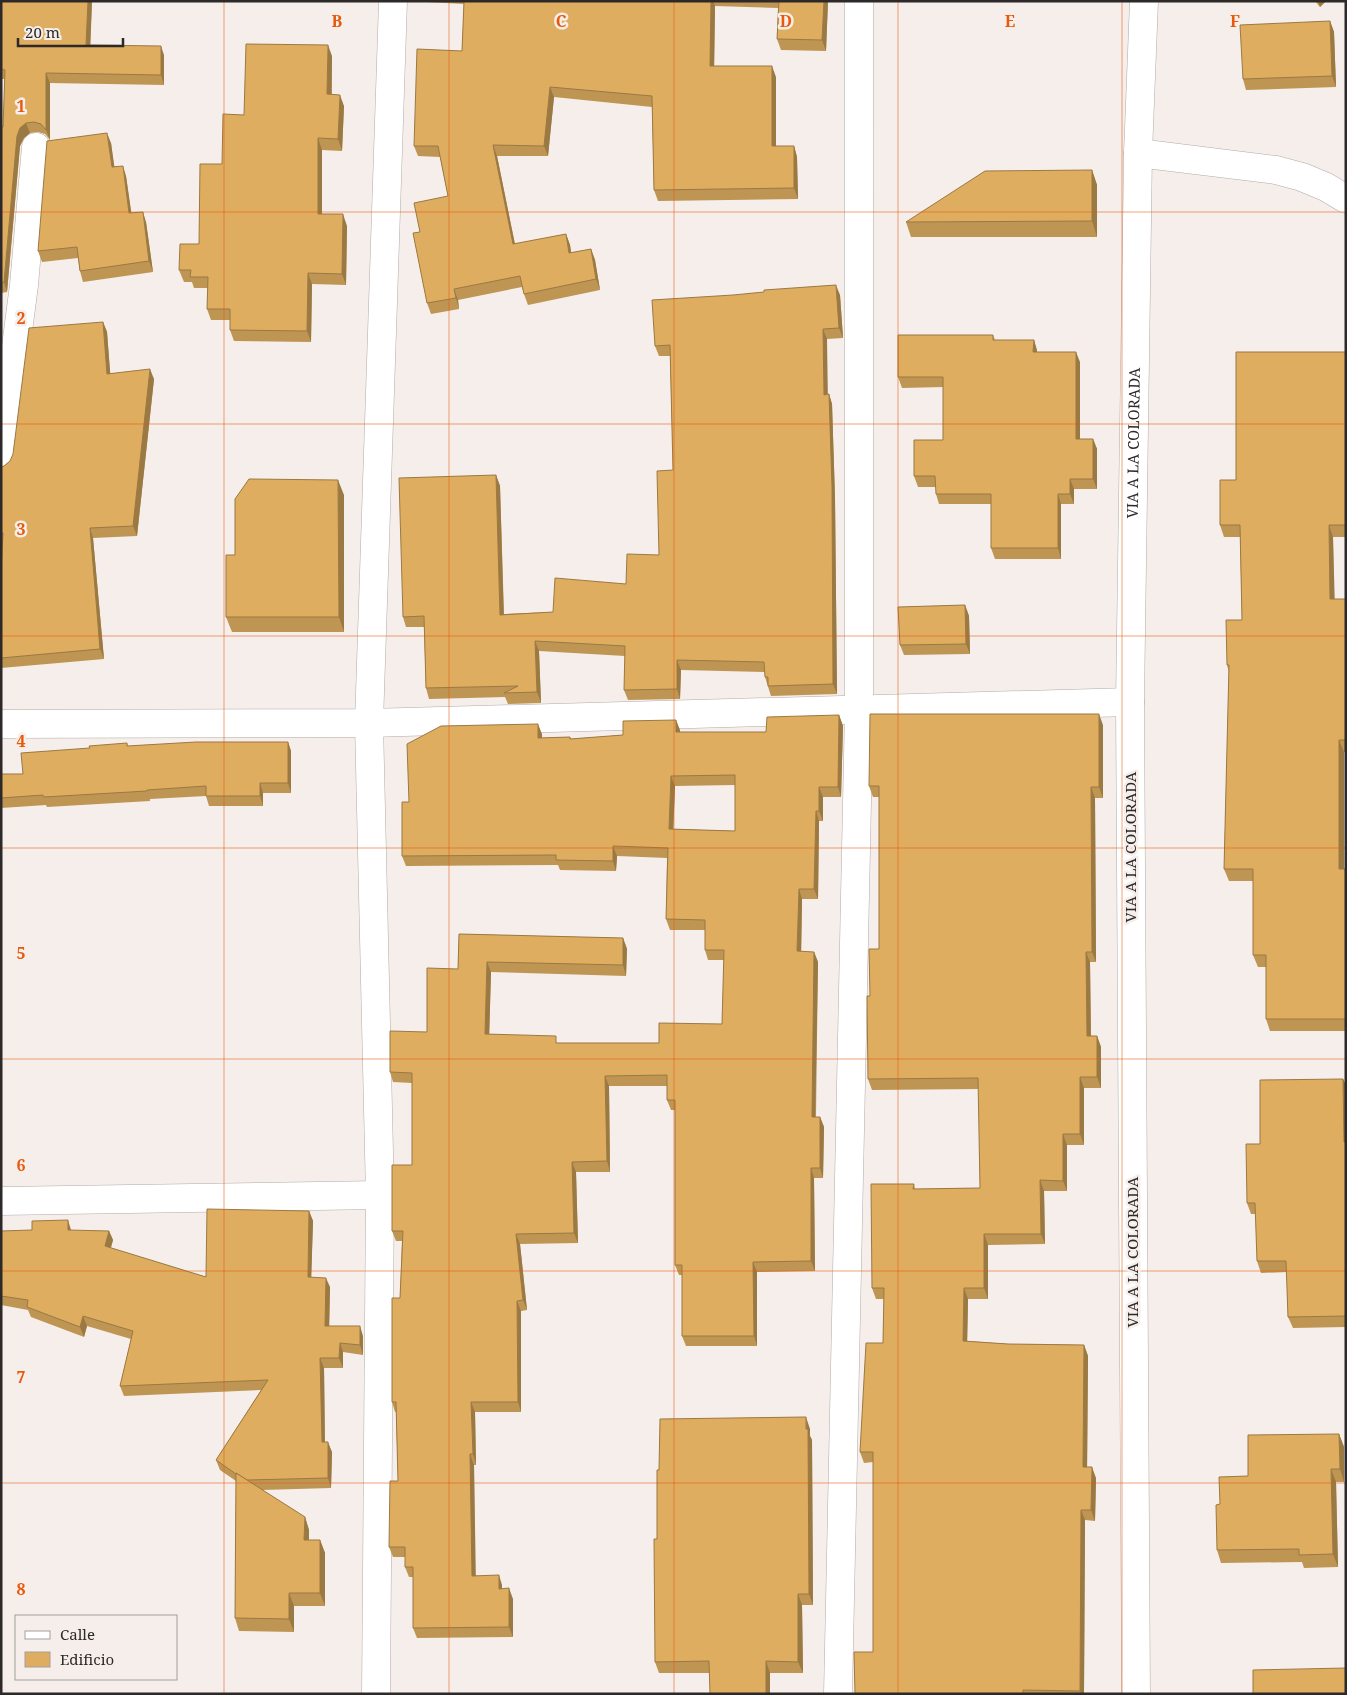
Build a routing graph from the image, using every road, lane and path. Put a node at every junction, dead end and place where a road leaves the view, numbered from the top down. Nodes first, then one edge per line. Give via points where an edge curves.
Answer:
1 (393, 1) edge
2 (859, 1) edge
3 (1144, 1) edge
4 (36, 147) dead end
5 (1138, 153) junction
6 (1346, 200) edge
7 (1, 462) edge
8 (1130, 702) junction
9 (859, 709) junction
10 (369, 723) junction
11 (1, 724) edge
12 (380, 1194) junction
13 (1, 1201) edge
14 (376, 1694) edge
15 (838, 1694) edge
16 (1136, 1694) edge

1 - 10 street
2 - 9 street
3 - 5 street, VIA A LA COLORADA
4 - 7 street via 24,285
5 - 6 street via 1276,170 1326,187
5 - 8 street, VIA A LA COLORADA
8 - 9 street
8 - 16 street, VIA A LA COLORADA
9 - 10 street
9 - 15 street
10 - 11 street
10 - 12 street
12 - 13 street
12 - 14 street

